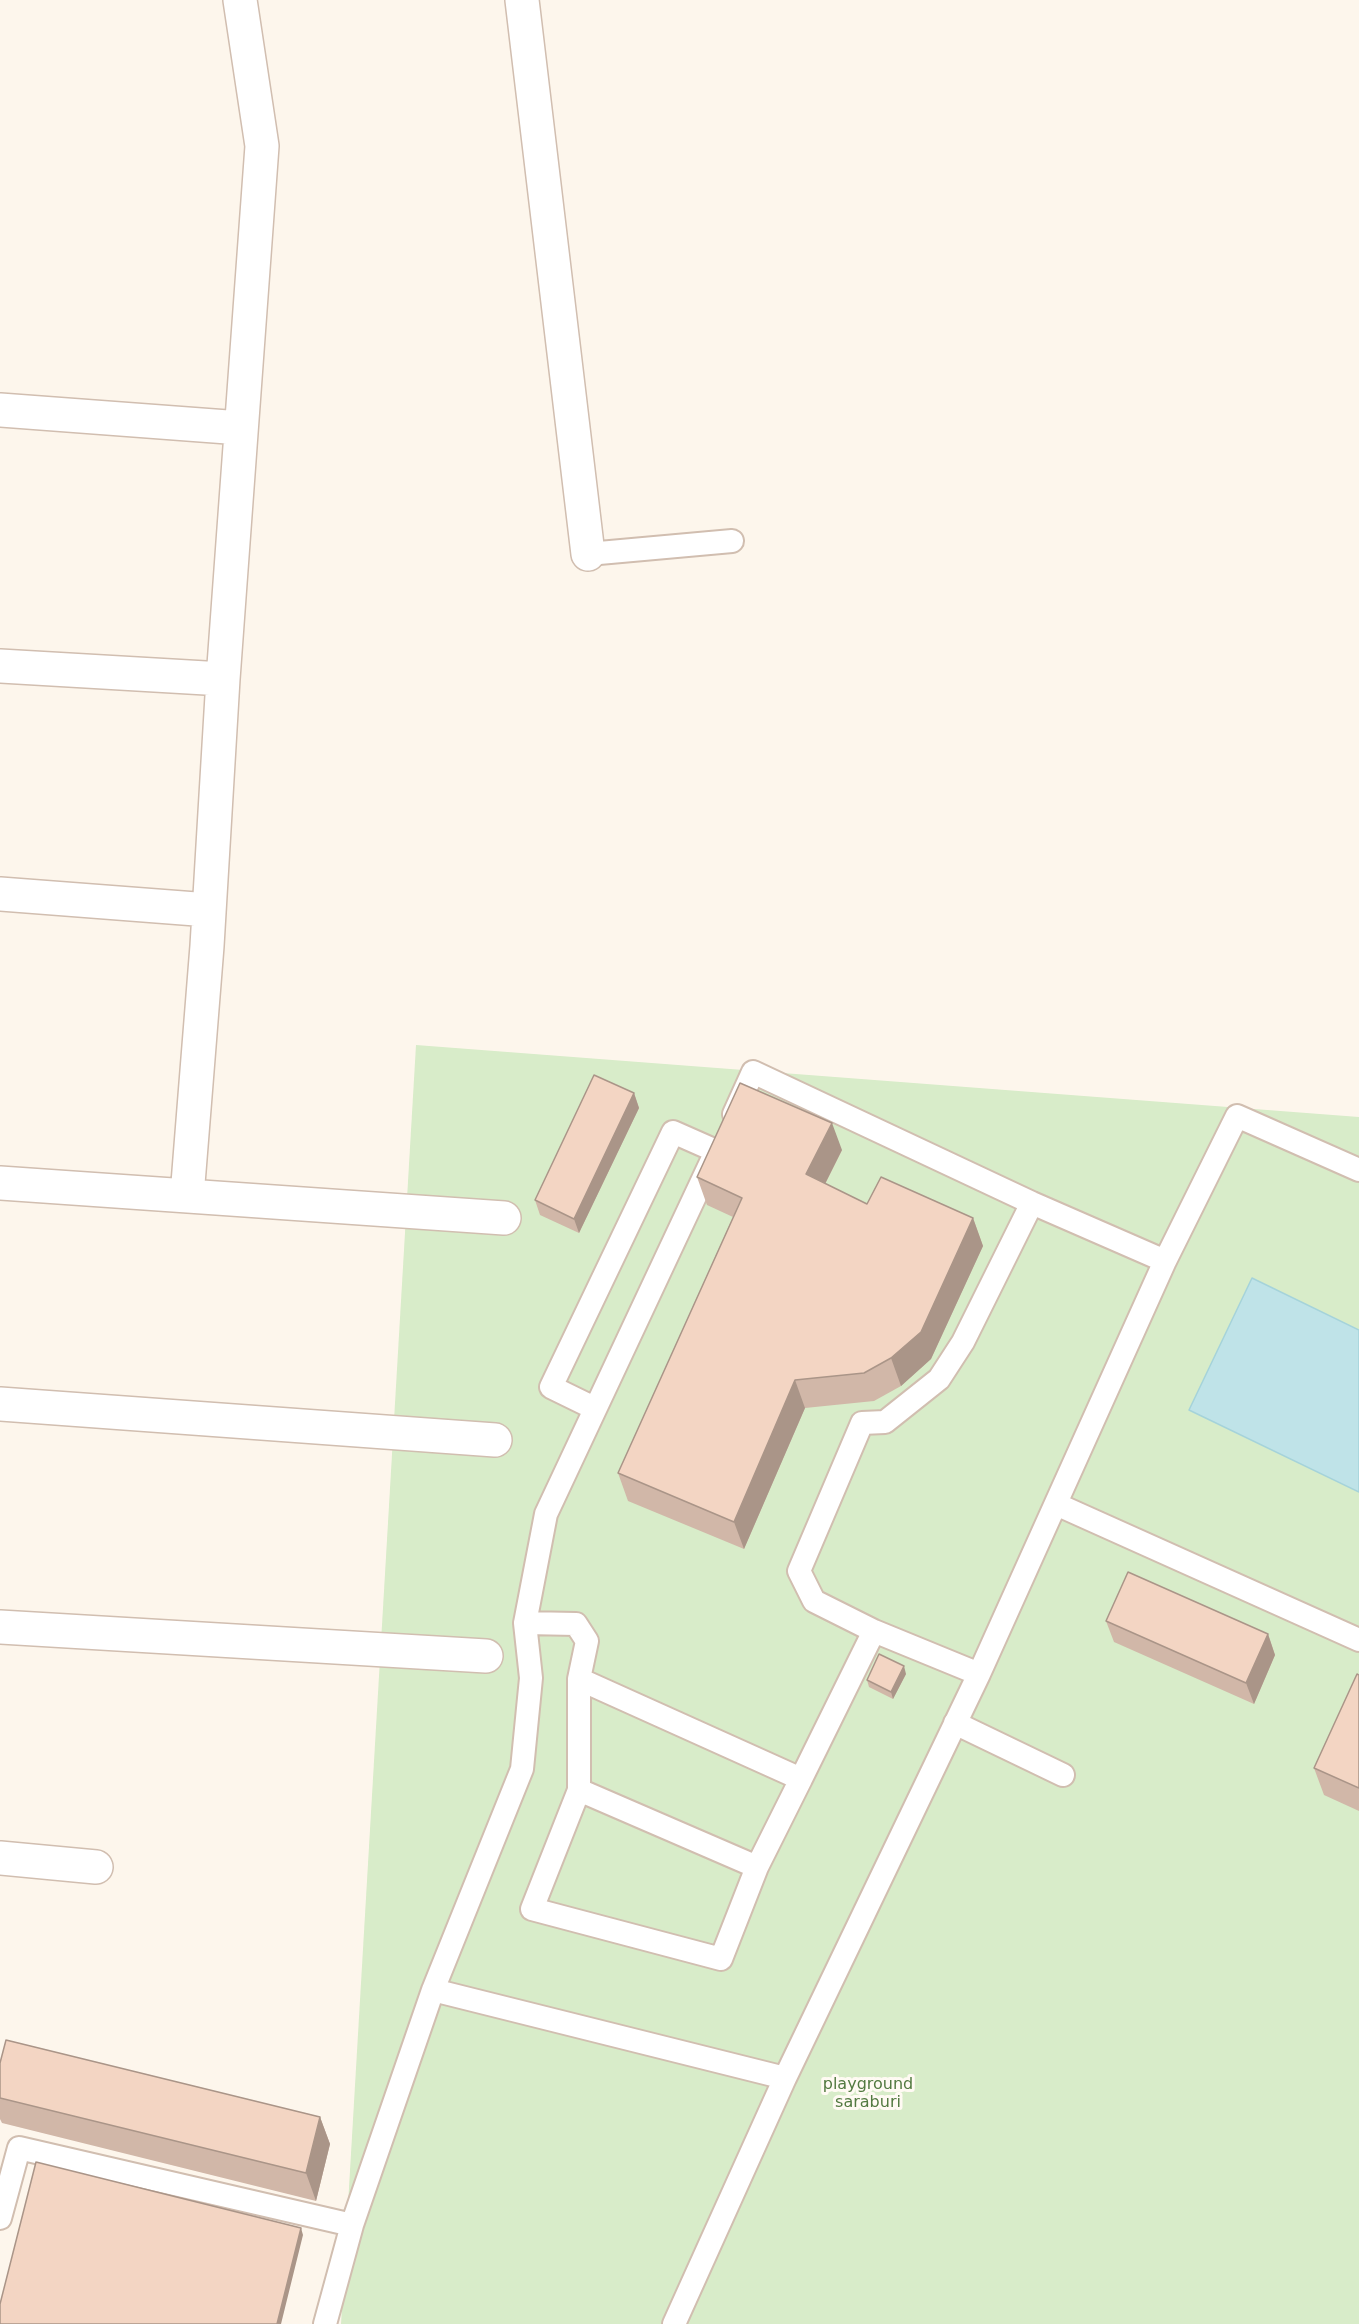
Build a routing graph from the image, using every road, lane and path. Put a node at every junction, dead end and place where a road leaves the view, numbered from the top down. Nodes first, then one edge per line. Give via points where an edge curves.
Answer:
1 (240, 0) edge
2 (522, 0) edge
3 (0, 410) edge
4 (241, 428) junction
5 (732, 541) dead end
6 (588, 554) joint
7 (0, 666) edge
8 (223, 679) junction
9 (0, 894) edge
10 (210, 910) junction
11 (716, 1151) junction
12 (1359, 1170) edge
13 (0, 1183) edge
14 (187, 1196) junction
15 (1032, 1203) junction
16 (504, 1218) dead end
17 (1165, 1261) junction
18 (0, 1404) edge
19 (594, 1408) junction
20 (495, 1440) dead end
21 (1056, 1504) junction
22 (525, 1623) junction
23 (0, 1626) edge
24 (874, 1631) junction
25 (1359, 1640) edge
26 (486, 1656) dead end
27 (979, 1674) junction
28 (579, 1679) junction
29 (955, 1723) junction
30 (1064, 1774) dead end
31 (801, 1779) junction
32 (579, 1790) junction
33 (0, 1858) edge
34 (96, 1867) dead end
35 (758, 1867) junction
36 (433, 1990) junction
37 (785, 2078) junction
38 (0, 2218) edge
39 (352, 2225) junction
40 (325, 2324) edge
41 (674, 2324) edge

1 - 4 street via 262,146
2 - 6 street
3 - 4 street
4 - 8 street
5 - 6 lane
7 - 8 street
8 - 10 street
9 - 10 street
10 - 14 street
11 - 15 lane via 753,1072
11 - 19 lane
11 - 19 lane via 673,1132 556,1376 551,1387
12 - 17 lane via 1237,1116
13 - 14 street
14 - 16 street
15 - 17 lane
15 - 24 lane via 963,1342 939,1379 885,1422 862,1423 799,1571 814,1601
17 - 21 lane
18 - 20 street
19 - 22 lane via 546,1514
21 - 25 lane
21 - 27 lane
22 - 28 lane via 576,1624 587,1641
22 - 36 lane via 531,1678 522,1769
23 - 26 street
24 - 27 lane
24 - 31 lane
27 - 29 lane
28 - 31 lane
28 - 32 lane
29 - 30 lane
29 - 37 lane
31 - 35 lane
32 - 35 lane
32 - 35 lane via 532,1909 721,1959
33 - 34 street
36 - 37 lane
36 - 39 lane
37 - 41 lane
38 - 39 lane via 19,2148
39 - 40 lane

